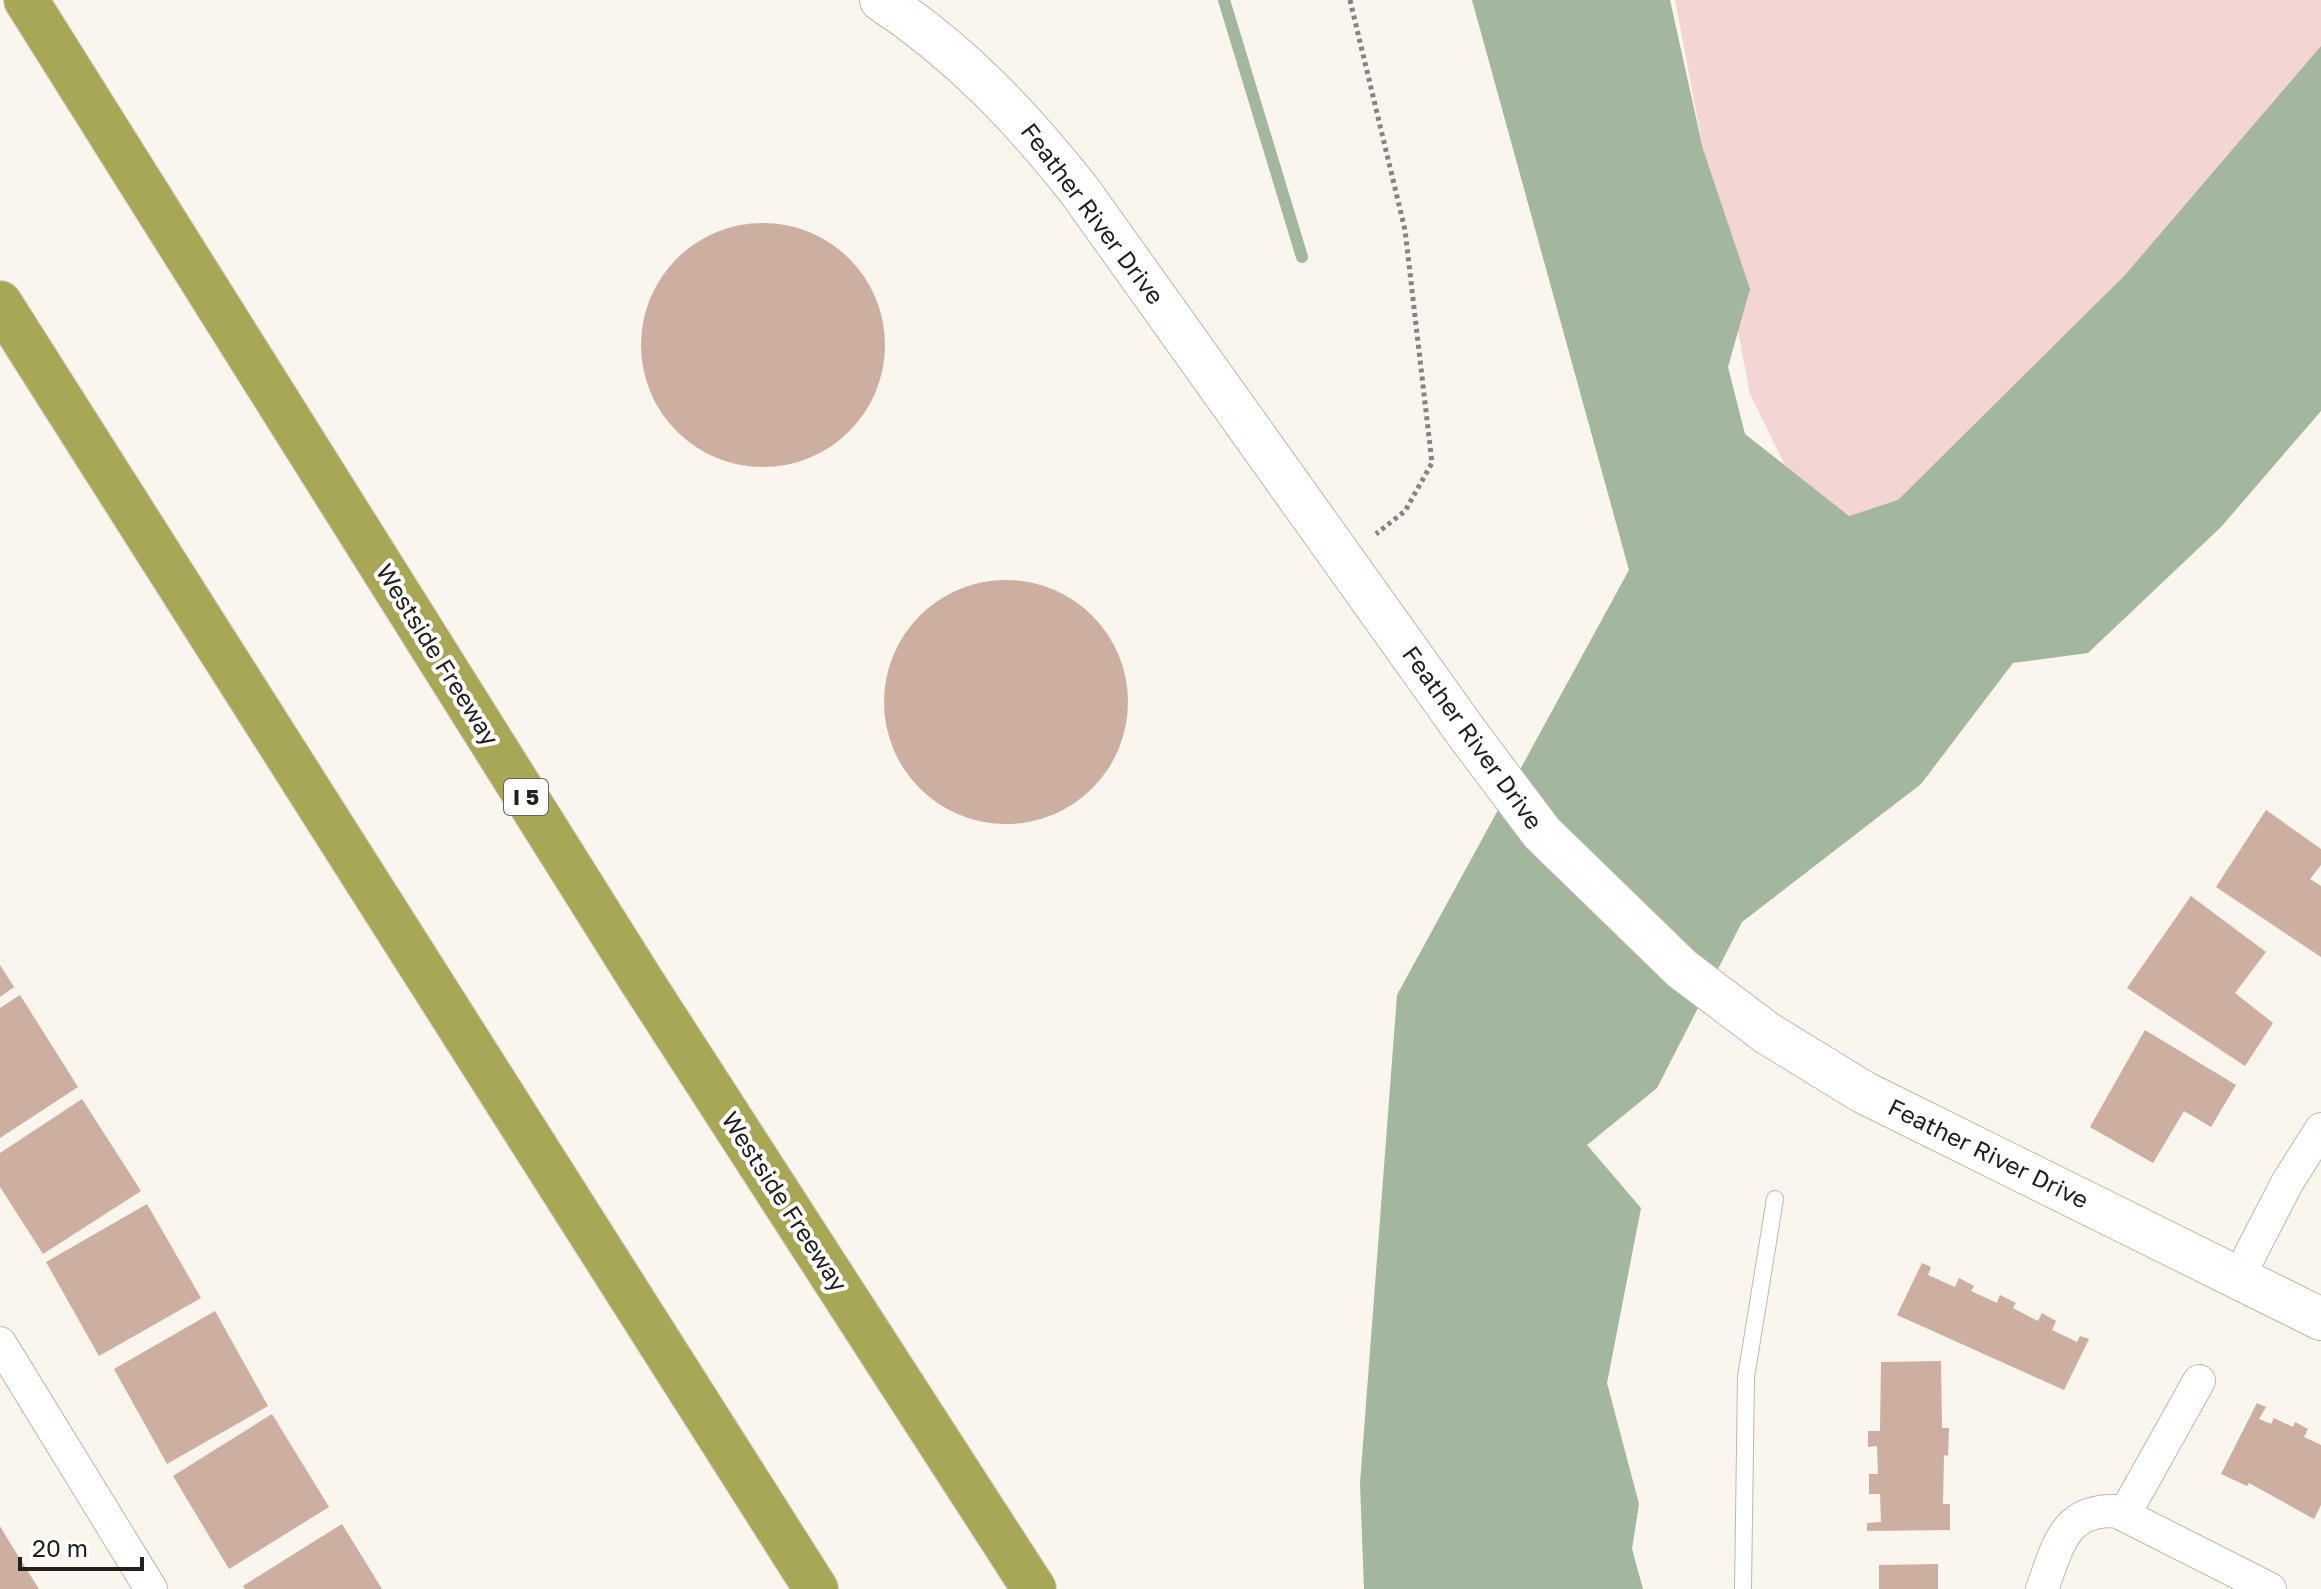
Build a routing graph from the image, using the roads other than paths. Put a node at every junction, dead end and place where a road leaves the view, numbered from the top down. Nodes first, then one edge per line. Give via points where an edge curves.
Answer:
1 (26, 0) edge
2 (881, 0) edge
3 (0, 303) edge
4 (2321, 1129) edge
5 (1775, 1199) dead end
6 (2238, 1278) junction
7 (2321, 1319) edge
8 (0, 1343) edge
9 (2199, 1381) dead end
10 (2124, 1515) junction
11 (151, 1589) edge
12 (816, 1589) edge
13 (1034, 1589) edge
14 (1743, 1589) edge
15 (2042, 1589) edge
16 (2270, 1589) edge

1 - 13 highway, Westside Freeway / I 5 via 641,980
2 - 6 street, Feather River Drive via 980,76 1079,190 1542,833 1600,894 1682,969 1767,1033 1863,1092
3 - 12 highway
4 - 6 street
5 - 14 lane via 1746,1377
6 - 7 street, Feather River Drive
8 - 11 street
9 - 10 street
10 - 15 street via 2096,1510 2079,1517 2063,1534
10 - 16 street

